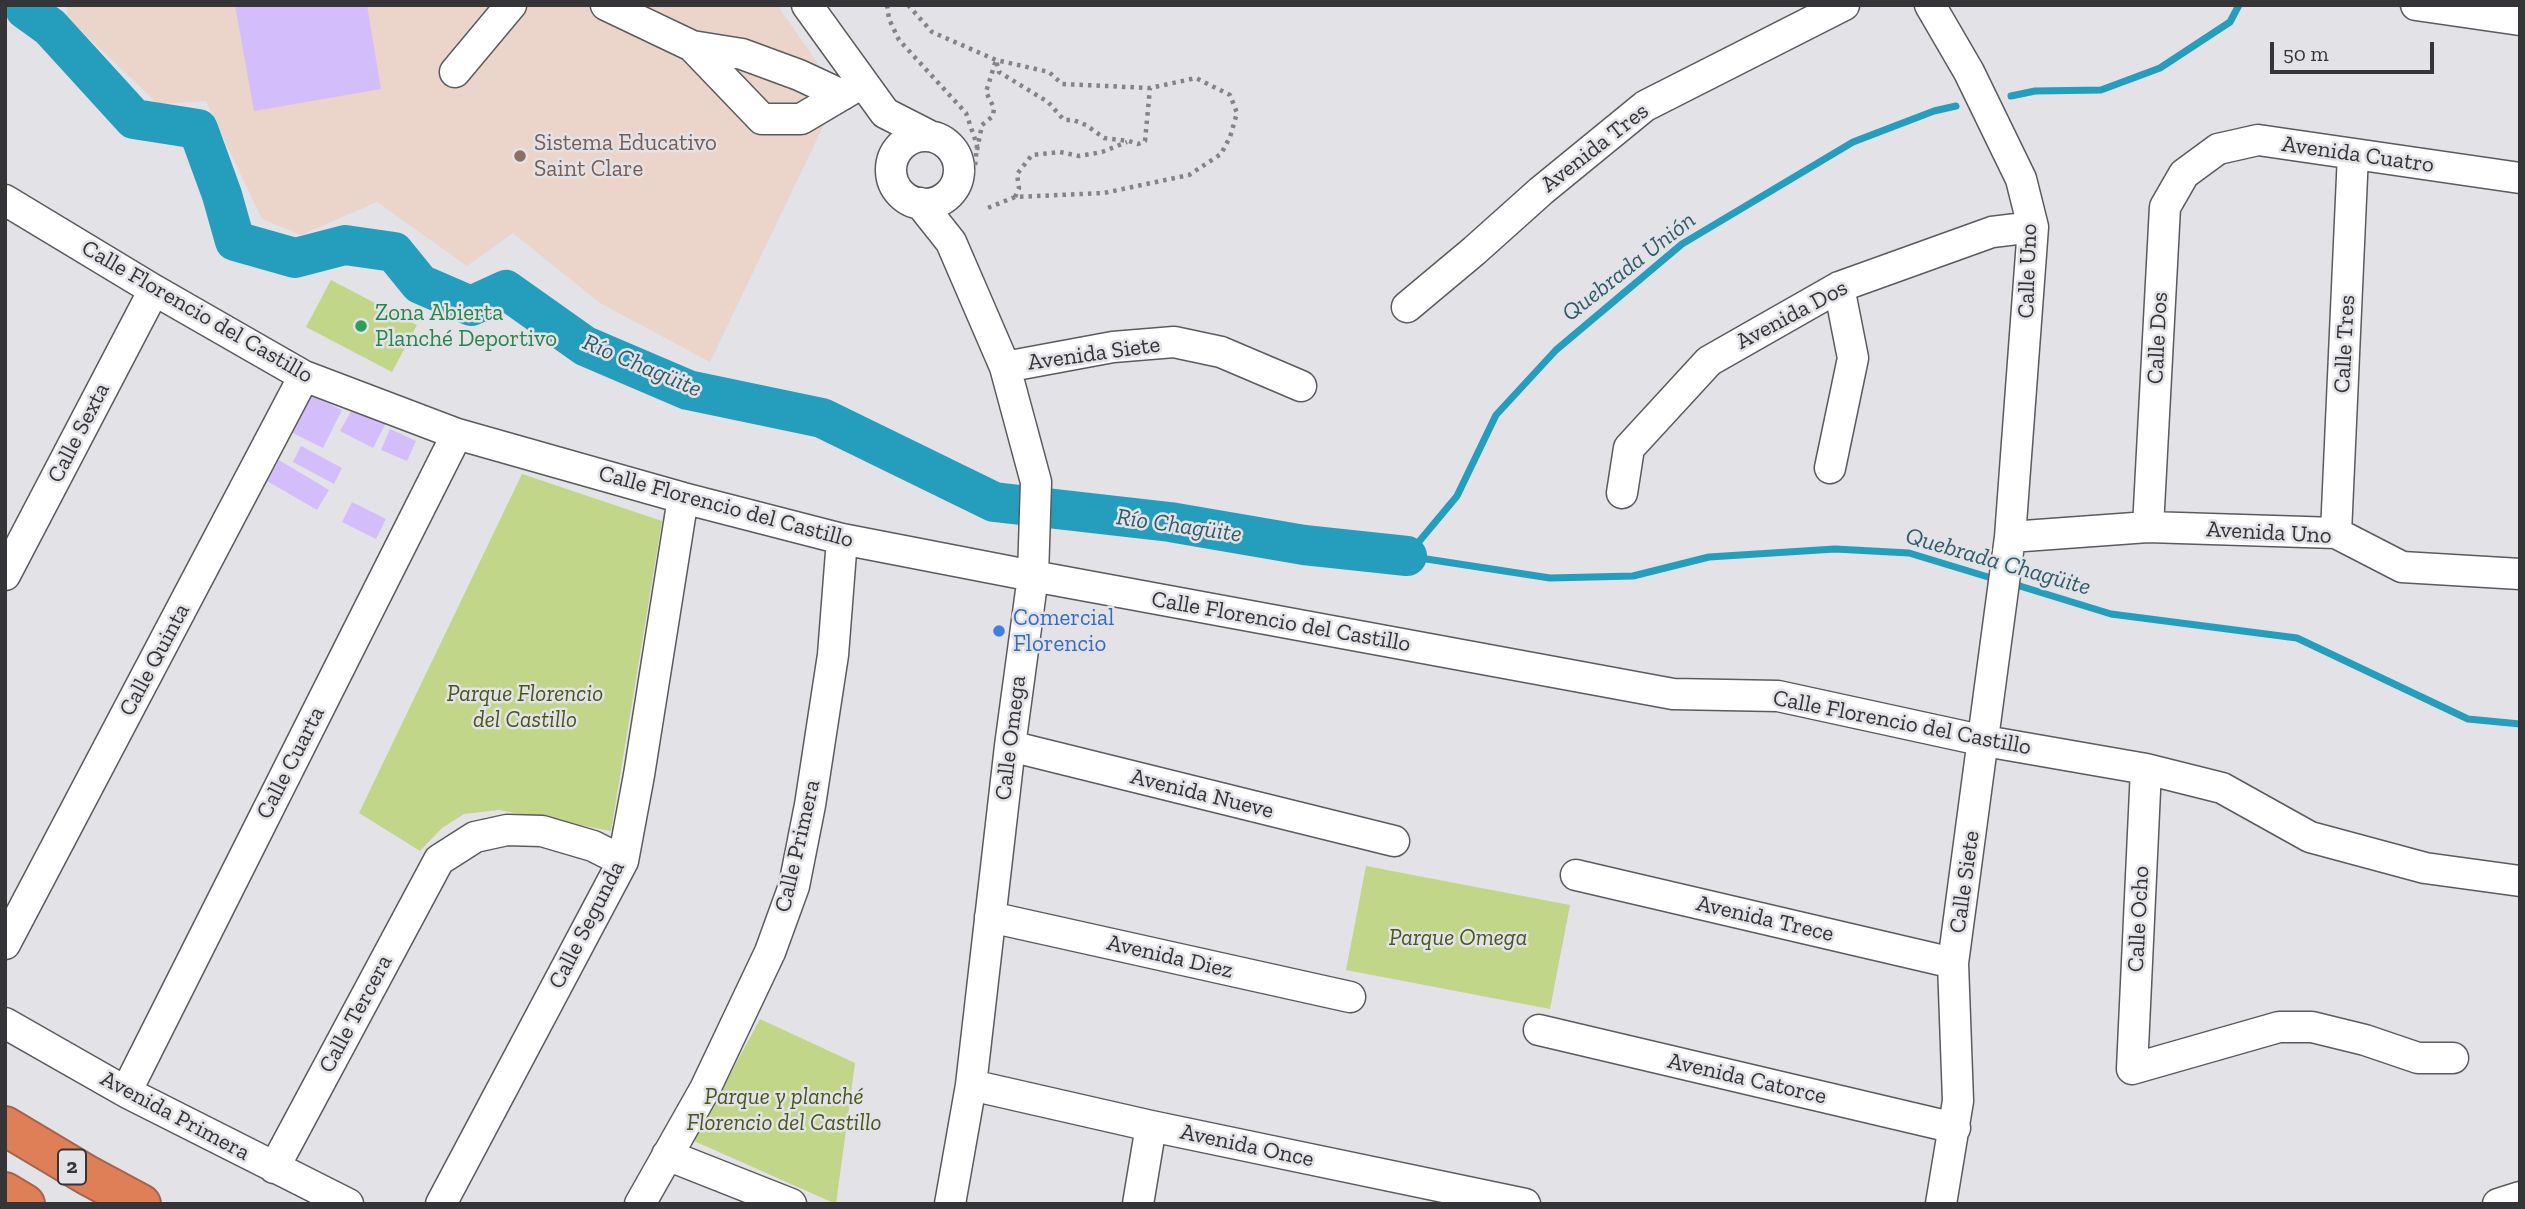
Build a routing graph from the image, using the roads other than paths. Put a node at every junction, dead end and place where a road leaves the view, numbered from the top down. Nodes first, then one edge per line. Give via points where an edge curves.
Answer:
1 (511, 5) edge
2 (606, 5) edge
3 (807, 5) edge
4 (1844, 5) edge
5 (1930, 5) edge
6 (2416, 5) edge
7 (2520, 20) edge
8 (692, 46) junction
9 (455, 72) dead end
10 (852, 89) junction
11 (885, 113) junction
12 (930, 136) junction
13 (2353, 154) junction
14 (894, 155) junction
15 (2200, 162) joint
16 (2520, 178) edge
17 (961, 182) junction
18 (5, 200) edge
19 (920, 203) junction
20 (2033, 227) junction
21 (951, 242) junction
22 (1839, 287) junction
23 (153, 290) junction
24 (1407, 307) dead end
25 (1005, 368) junction
26 (304, 376) junction
27 (1301, 386) dead end
28 (457, 434) junction
29 (1830, 468) dead end
30 (1622, 493) dead end
31 (683, 498) junction
32 (2148, 527) junction
33 (2336, 533) junction
34 (842, 539) junction
35 (2009, 549) junction
36 (2520, 574) edge
37 (5, 575) edge
38 (1033, 576) junction
39 (1985, 741) junction
40 (1010, 746) junction
41 (2146, 769) junction
42 (1394, 841) dead end
43 (623, 861) junction
44 (1576, 875) dead end
45 (2520, 881) edge
46 (990, 917) junction
47 (5, 944) edge
48 (1953, 963) junction
49 (1350, 997) dead end
50 (5, 1023) edge
51 (1539, 1030) dead end
52 (2453, 1058) dead end
53 (971, 1085) junction
54 (126, 1092) junction
55 (5, 1126) edge
56 (1151, 1126) junction
57 (1955, 1128) junction
58 (667, 1155) junction
59 (274, 1168) junction
60 (5, 1192) edge
61 (24, 1204) edge
62 (142, 1204) edge
63 (348, 1204) edge
64 (441, 1204) edge
65 (640, 1204) edge
66 (791, 1204) edge
67 (950, 1204) edge
68 (1138, 1204) edge
69 (1525, 1204) edge
70 (1941, 1204) edge

1 - 9 street
2 - 8 street
3 - 10 street
4 - 24 street, Avenida Tres via 1645,106
5 - 20 street, Calle Uno via 1969,72 2021,179
6 - 7 street
8 - 10 street via 742,54
8 - 10 street via 762,119 801,119
10 - 11 street
11 - 12 street
11 - 14 street
12 - 14 street via 908,139
12 - 17 street via 950,146
13 - 15 street, Avenida Cuatro via 2258,140 2218,149
13 - 16 street, Avenida Cuatro
13 - 33 street, Calle Tres
14 - 19 street via 892,180 898,191
15 - 32 street, Calle Dos via 2184,174 2165,207
17 - 19 street via 944,198
17 - 21 street, Calle Omega
18 - 23 street, Calle Florencio del Castillo
19 - 21 street, Calle Omega
20 - 22 street, Avenida Dos via 1992,232
20 - 35 street, Calle Uno
21 - 25 street, Calle Omega
22 - 29 street via 1853,358
22 - 30 street, Avenida Dos via 1709,360 1629,448
23 - 26 street, Calle Florencio del Castillo
23 - 37 street, Calle Sexta
25 - 27 street, Avenida Siete via 1113,347 1174,342 1221,352
25 - 38 street, Calle Omega via 1036,482
26 - 28 street, Calle Florencio del Castillo
26 - 47 street, Calle Quinta
28 - 31 street, Calle Florencio del Castillo
28 - 54 street, Calle Cuarta
31 - 34 street, Calle Florencio del Castillo
31 - 43 street, Calle Segunda
32 - 33 street, Avenida Uno
32 - 35 street, Avenida Uno
33 - 36 street, Avenida Uno via 2402,567
34 - 38 street, Calle Florencio del Castillo
34 - 58 street, Calle Primera via 834,655 794,886 770,952 705,1089
35 - 39 street, Calle Siete
38 - 39 street, Calle Florencio del Castillo via 1672,694 1778,696
38 - 40 street, Calle Omega
39 - 41 street, Calle Florencio del Castillo
39 - 48 street, Calle Siete
40 - 42 street, Avenida Nueve
40 - 46 street, Calle Omega
41 - 45 street, Calle Florencio del Castillo via 2222,788 2310,836 2425,868
41 - 52 street, Calle Ocho via 2132,1069 2279,1027 2312,1027 2418,1058
43 - 59 street, Calle Tercera via 593,846 542,831 507,830 475,837 439,860
43 - 64 street, Calle Segunda
44 - 48 street, Avenida Trece
46 - 49 street, Avenida Diez
46 - 53 street, Calle Omega
48 - 57 street, Calle Siete
50 - 54 street, Avenida Primera
51 - 57 street, Avenida Catorce
53 - 56 street, Avenida Once
53 - 67 street, Calle Omega
54 - 59 street, Avenida Primera
55 - 62 highway, 2
56 - 68 street
56 - 69 street, Avenida Once
57 - 70 street, Calle Siete
58 - 65 street, Calle Primera
58 - 66 street
59 - 63 street, Avenida Primera
60 - 61 highway

